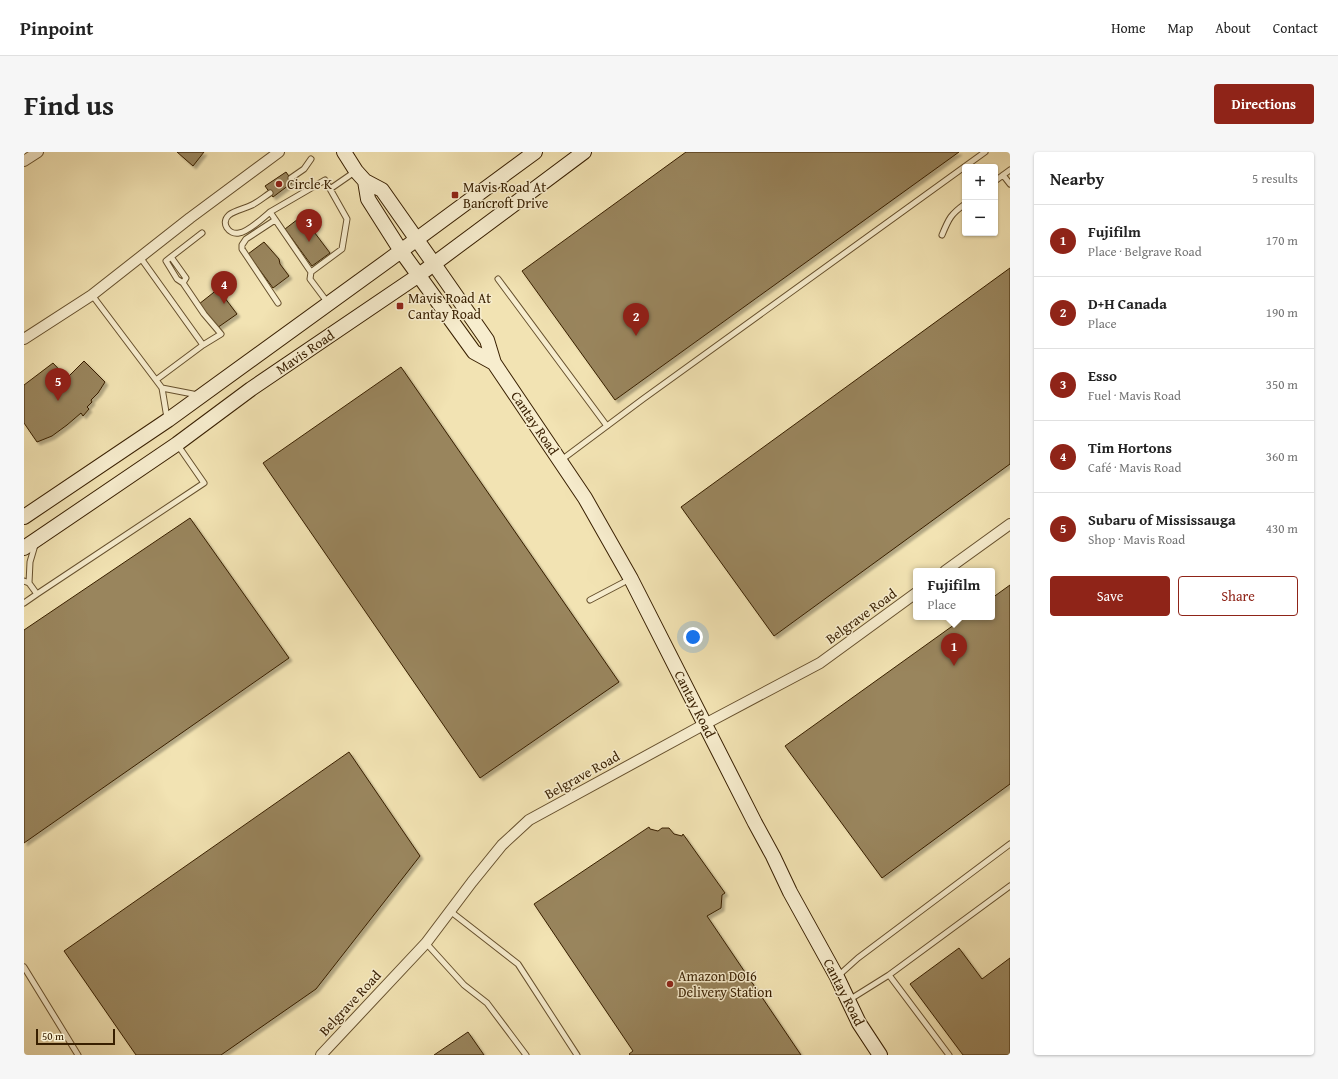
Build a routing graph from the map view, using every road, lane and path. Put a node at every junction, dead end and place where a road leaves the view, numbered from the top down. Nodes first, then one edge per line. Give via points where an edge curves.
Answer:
1 (38, 152) edge
2 (279, 152) edge
3 (344, 152) edge
4 (535, 152) edge
5 (584, 152) edge
6 (985, 152) edge
7 (312, 159) dead end
8 (24, 161) edge
9 (1010, 170) edge
10 (1003, 175) junction
11 (361, 176) junction
12 (291, 178) dead end
13 (998, 179) edge
14 (1010, 184) edge
15 (330, 189) junction
16 (270, 193) dead end
17 (962, 206) edge
18 (270, 212) junction
19 (275, 220) junction
20 (202, 233) dead end
21 (942, 235) dead end
22 (416, 240) junction
23 (401, 251) junction
24 (140, 257) junction
25 (434, 264) junction
26 (311, 272) junction
27 (419, 275) junction
28 (498, 279) dead end
29 (92, 295) junction
30 (278, 303) dead end
31 (328, 304) junction
32 (24, 339) edge
33 (203, 345) junction
34 (494, 363) junction
35 (156, 380) junction
36 (162, 388) junction
37 (201, 396) junction
38 (168, 420) junction
39 (607, 426) junction
40 (177, 444) junction
41 (560, 461) junction
42 (24, 517) edge
43 (1010, 524) edge
44 (37, 539) junction
45 (24, 548) edge
46 (949, 568) edge
47 (631, 579) junction
48 (26, 582) edge
49 (36, 594) junction
50 (913, 595) edge
51 (590, 600) dead end
52 (24, 603) edge
53 (704, 724) junction
54 (1010, 844) edge
55 (1010, 886) edge
56 (450, 911) junction
57 (426, 943) junction
58 (24, 967) edge
59 (889, 975) junction
60 (837, 977) junction
61 (848, 1000) junction
62 (78, 1055) edge
63 (321, 1055) edge
64 (526, 1055) edge
65 (577, 1055) edge
66 (880, 1055) edge
67 (949, 1055) edge

1 - 8 street
2 - 24 street
3 - 11 main road
4 - 22 main road, Mavis Road
5 - 25 main road, Mavis Road
6 - 39 lane
7 - 12 lane via 304,169
9 - 10 lane
10 - 13 lane
10 - 14 lane
11 - 15 lane
11 - 22 main road, Cantay Road via 382,190
11 - 23 main road, Cantay Road via 368,199
15 - 18 lane via 325,180
15 - 26 lane via 347,219 342,248
16 - 18 lane via 228,216 226,228 239,234
17 - 21 lane via 953,212
18 - 19 lane
19 - 26 lane
19 - 30 lane via 246,239 242,249
20 - 33 lane via 171,257 186,278 183,283 221,334
22 - 23 main road, Mavis Road
22 - 25 main road, Cantay Road
23 - 27 main road, Cantay Road
23 - 31 main road, Mavis Road
24 - 29 street
24 - 33 lane
25 - 27 main road, Mavis Road
25 - 34 main road, Cantay Road via 487,340
26 - 31 lane via 310,279
27 - 34 main road, Cantay Road via 474,352
27 - 40 main road, Mavis Road via 251,389
28 - 39 lane
29 - 32 street
29 - 35 lane
31 - 37 main road, Mavis Road
33 - 35 lane
34 - 41 main road, Cantay Road
35 - 36 lane
36 - 37 lane
36 - 38 lane
37 - 38 main road, Mavis Road
38 - 42 main road, Mavis Road
39 - 41 lane
40 - 44 main road, Mavis Road
40 - 49 lane via 204,483
41 - 47 main road, Cantay Road via 585,498
43 - 46 street
44 - 45 main road, Mavis Road
44 - 48 lane
47 - 51 lane
47 - 53 main road, Cantay Road
48 - 49 lane
49 - 52 lane
50 - 53 street, Belgrave Road via 820,663
53 - 56 street, Belgrave Road via 529,820 502,845
53 - 60 main road, Cantay Road via 790,892
54 - 60 lane via 858,958
55 - 59 lane
56 - 57 street, Belgrave Road
56 - 65 lane via 518,964
57 - 63 street, Belgrave Road
57 - 64 lane via 464,985 487,1003
58 - 62 lane
59 - 61 lane
59 - 67 lane
60 - 61 main road, Cantay Road
61 - 66 main road, Cantay Road via 859,1023

